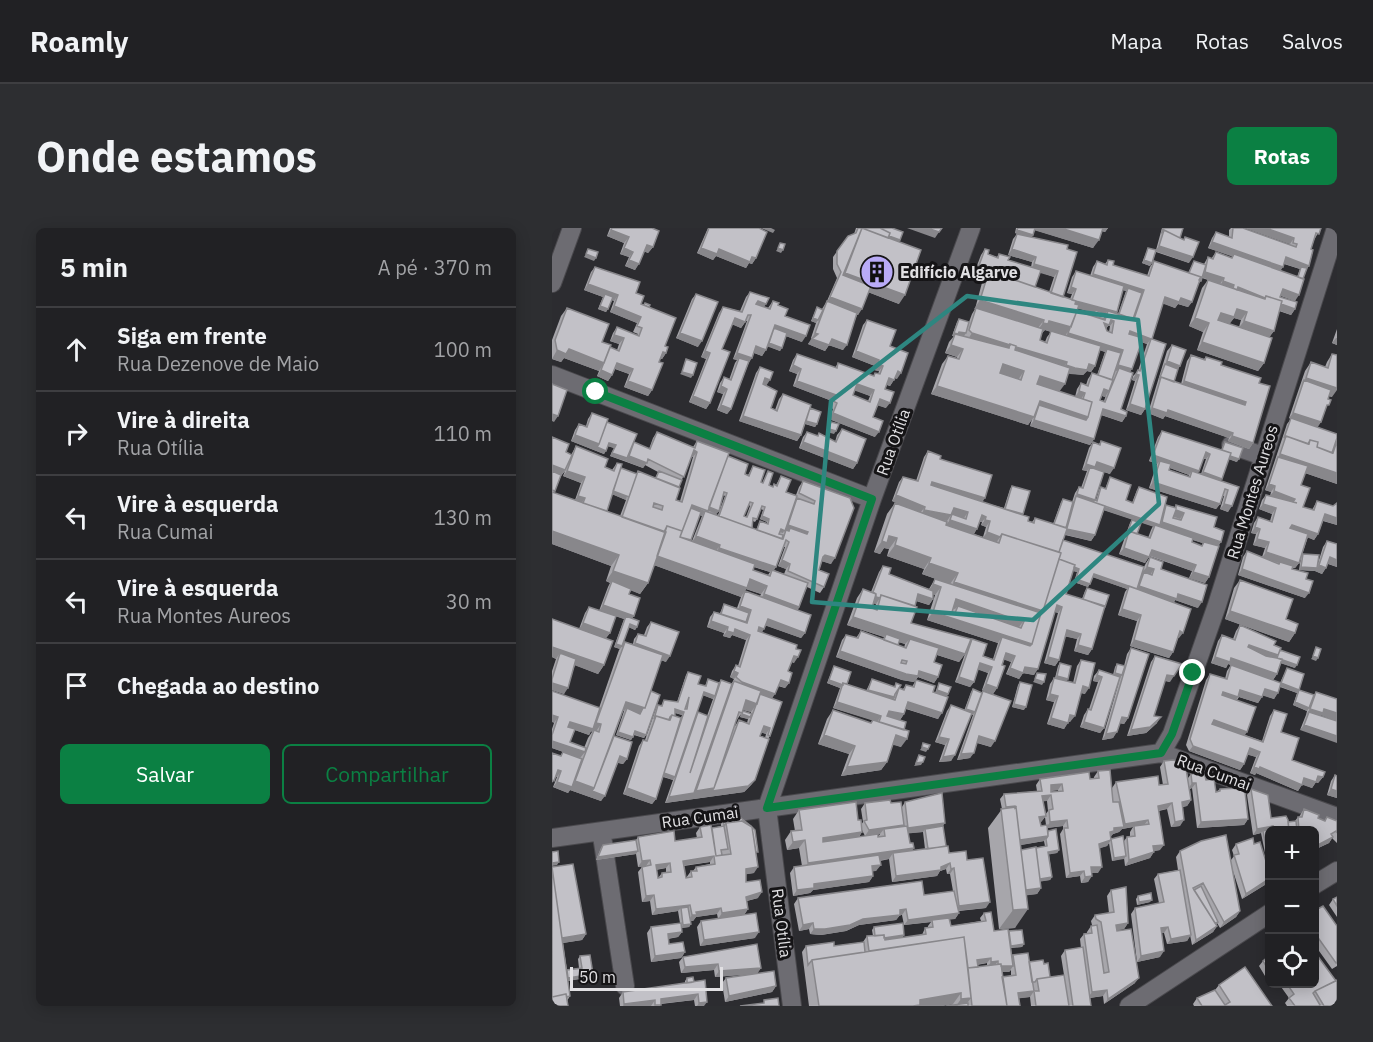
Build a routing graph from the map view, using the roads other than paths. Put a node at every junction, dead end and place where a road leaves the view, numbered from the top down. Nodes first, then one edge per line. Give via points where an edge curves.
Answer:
1 (572, 228) edge
2 (971, 228) edge
3 (1336, 228) edge
4 (552, 283) edge
5 (552, 375) edge
6 (1231, 445) edge
7 (1263, 456) junction
8 (872, 499) junction
9 (1161, 753) junction
10 (767, 808) junction
11 (1337, 817) edge
12 (601, 831) junction
13 (552, 838) edge
14 (1337, 871) edge
15 (1319, 882) edge
16 (1265, 916) edge
17 (625, 986) dead end
18 (792, 1006) edge
19 (1129, 1006) edge

1 - 4 street
2 - 8 street, Rua Otília
3 - 7 street, Rua Montes Aureos
5 - 8 street
6 - 7 street
7 - 9 street, Rua Montes Aureos via 1213,616 1172,734
8 - 10 street, Rua Otília
9 - 10 street, Rua Cumai
9 - 11 street, Rua Cumai
10 - 12 street, Rua Cumai
10 - 18 street, Rua Otília
12 - 13 street, Rua Cumai
12 - 17 street
14 - 15 street
16 - 19 street

